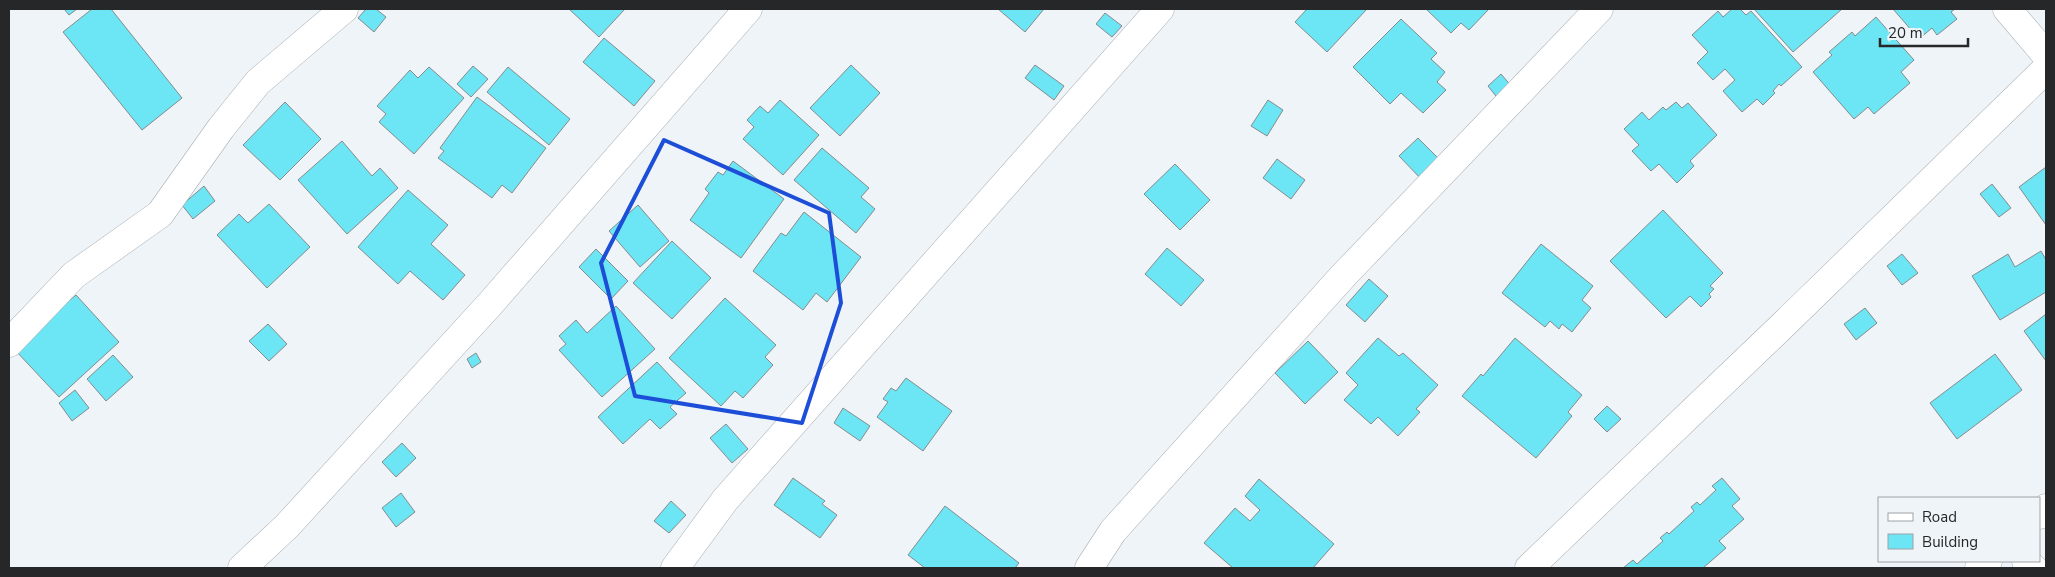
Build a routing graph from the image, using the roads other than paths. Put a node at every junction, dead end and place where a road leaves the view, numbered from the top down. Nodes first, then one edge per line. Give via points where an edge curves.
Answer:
1 (344, 9) edge
2 (748, 9) edge
3 (1160, 9) edge
4 (1600, 9) edge
5 (2008, 9) edge
6 (2046, 55) edge
7 (2046, 69) edge
8 (9, 343) edge
9 (242, 568) edge
10 (675, 568) edge
11 (1089, 568) edge
12 (1529, 568) edge

1 - 8 street via 258,82 160,214 74,276
2 - 9 street via 484,311 287,526
3 - 10 street via 724,500
4 - 11 street via 1343,276 1114,531
5 - 6 street
7 - 12 street

